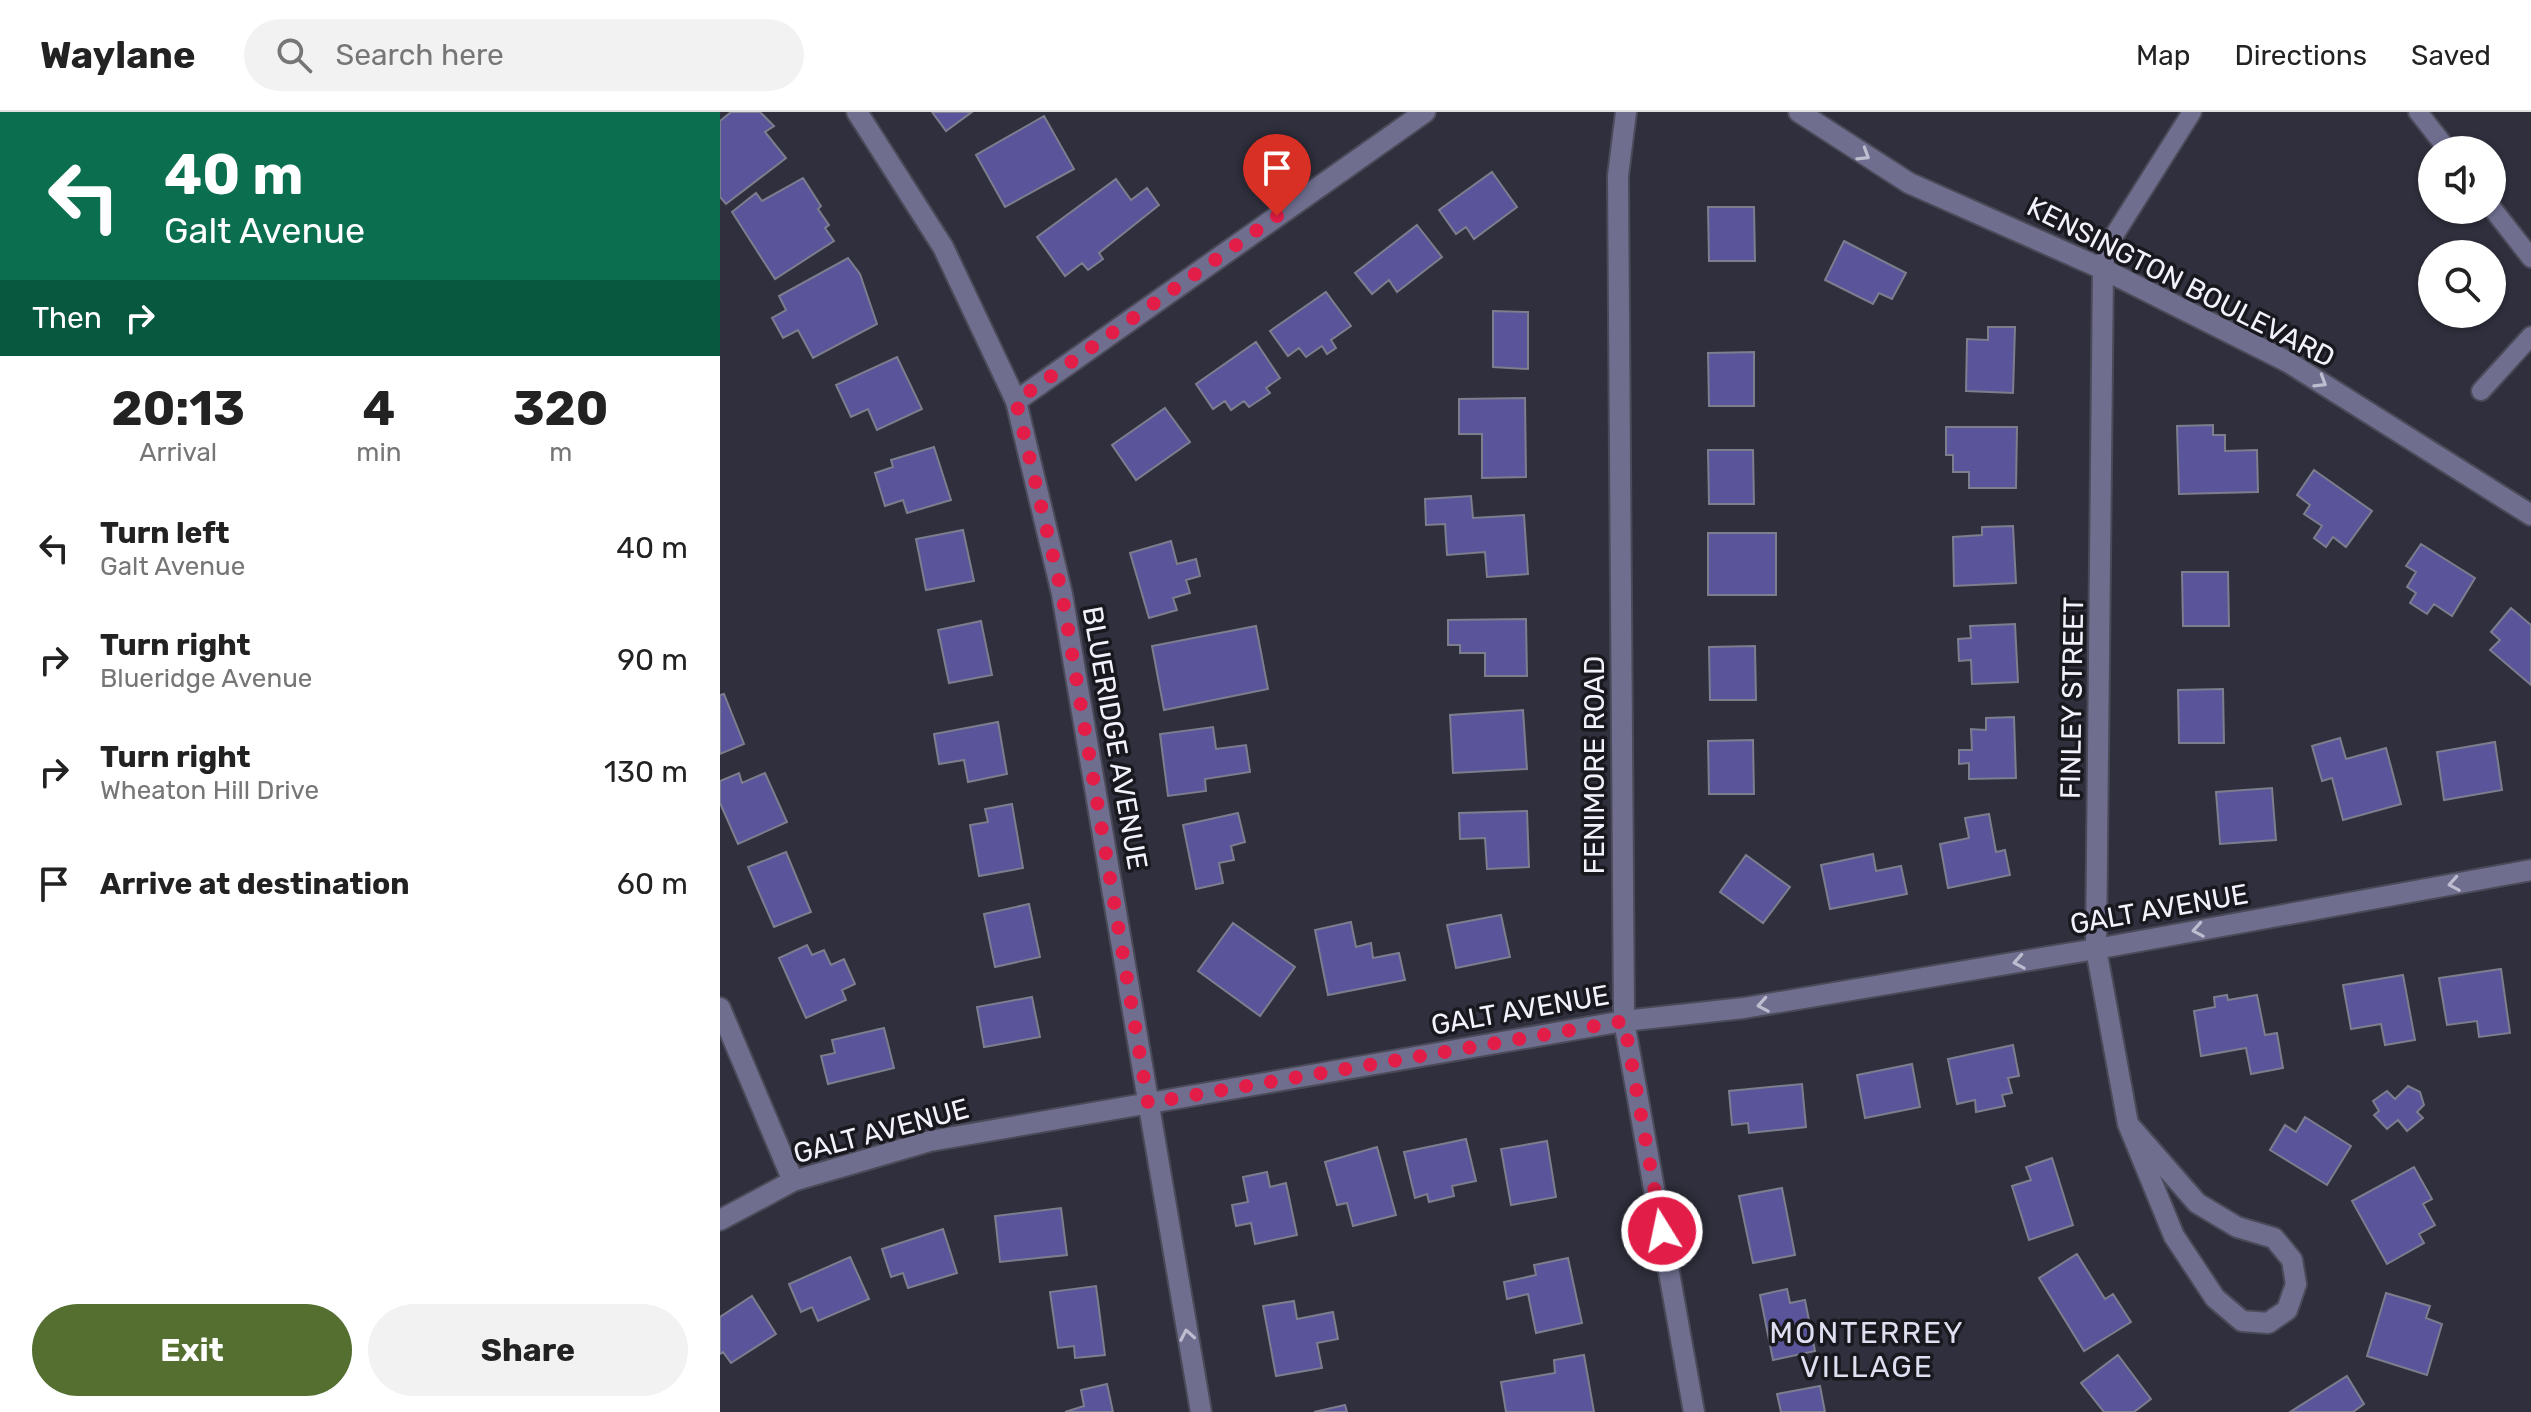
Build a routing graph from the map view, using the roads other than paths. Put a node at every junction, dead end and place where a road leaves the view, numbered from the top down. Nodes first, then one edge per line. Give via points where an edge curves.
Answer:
1 (857, 112) edge
2 (1425, 112) edge
3 (1626, 112) edge
4 (1799, 112) edge
5 (2192, 112) edge
6 (2418, 112) edge
7 (2437, 136) edge
8 (2504, 224) edge
9 (2531, 258) edge
10 (2103, 269) junction
11 (2531, 336) edge
12 (2481, 391) dead end
13 (1016, 401) junction
14 (2531, 515) edge
15 (2531, 870) edge
16 (2096, 949) junction
17 (720, 1008) edge
18 (1624, 1021) junction
19 (1148, 1103) junction
20 (2128, 1124) junction
21 (793, 1181) junction
22 (720, 1220) edge
23 (1201, 1412) edge
24 (1694, 1412) edge

1 - 13 street, BLUERIDGE AVENUE via 943,247
2 - 13 street
3 - 18 street, FENIMORE ROAD via 1618,176
4 -> 10 street, KENSINGTON BOULEVARD via 1909,183
5 - 10 lane via 2108,245
6 - 7 lane
8 - 9 lane
10 -> 14 street, KENSINGTON BOULEVARD via 2288,362
10 - 16 street, FINLEY STREET
11 - 12 lane
13 - 19 street, BLUERIDGE AVENUE via 1062,594
15 -> 16 street, GALT AVENUE
16 -> 18 street, GALT AVENUE via 1744,1008
16 - 20 street, FINLEY STREET
17 - 21 street
18 - 19 street, GALT AVENUE
18 - 24 street, FENIMORE ROAD
19 - 21 street, GALT AVENUE via 930,1141
23 -> 19 street, BLUERIDGE AVENUE
20 - 20 street, FINLEY STREET via 2174,1236 2215,1298 2242,1321 2268,1323 2287,1310 2296,1284 2292,1260 2274,1238 2237,1227 2197,1203
21 - 22 street, GALT AVENUE

